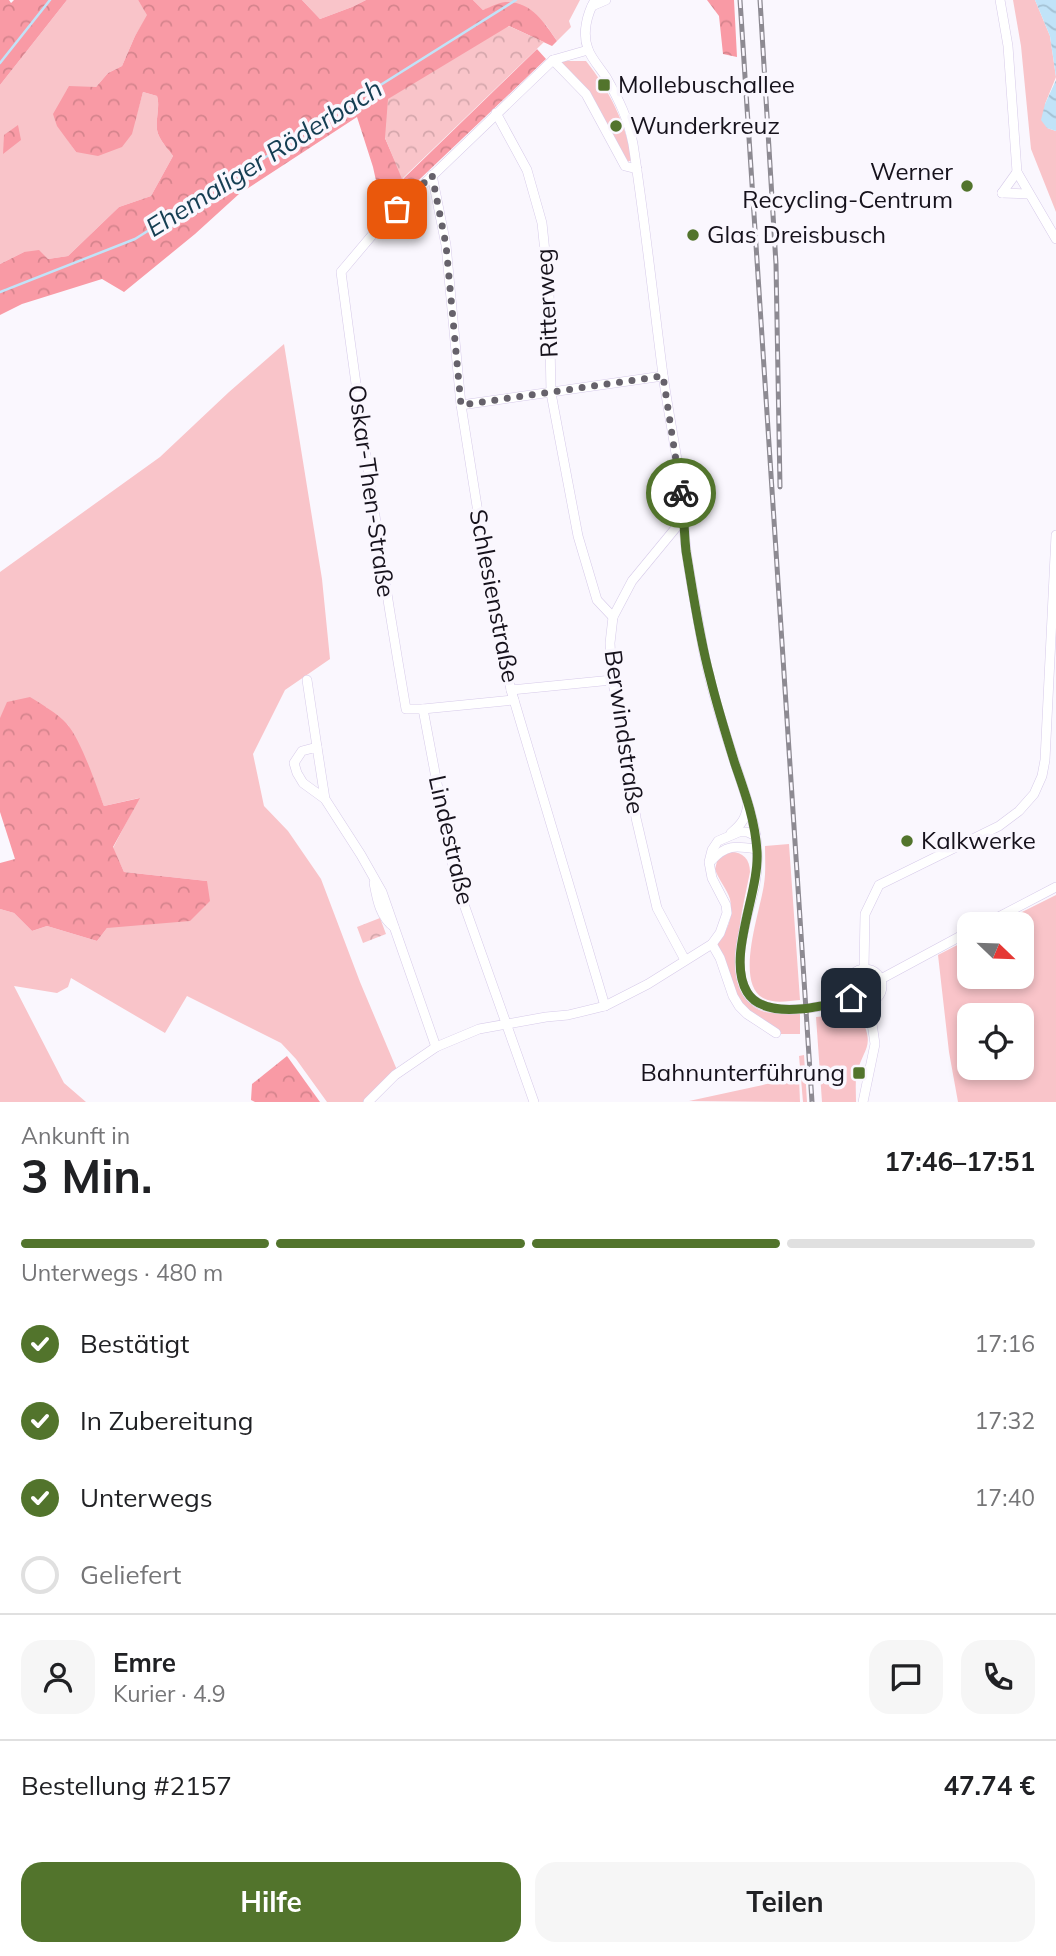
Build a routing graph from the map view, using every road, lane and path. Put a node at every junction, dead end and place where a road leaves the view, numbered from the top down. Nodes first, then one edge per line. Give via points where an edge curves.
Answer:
1 (606, 0) edge
2 (1000, 0) edge
3 (593, 3) edge
4 (588, 50) junction
5 (553, 60) junction
6 (496, 113) junction
7 (637, 169) junction
8 (1017, 172) junction
9 (432, 175) junction
10 (1028, 194) junction
11 (1056, 239) edge
12 (663, 376) junction
13 (551, 393) junction
14 (461, 405) junction
15 (683, 519) junction
16 (1056, 535) edge
17 (613, 617) junction
18 (307, 680) dead end
19 (612, 680) junction
20 (511, 690) junction
21 (514, 701) junction
22 (423, 709) junction
23 (317, 747) junction
24 (325, 799) junction
25 (748, 802) junction
26 (729, 835) junction
27 (756, 836) junction
28 (757, 849) junction
29 (709, 862) junction
30 (1056, 887) edge
31 (1009, 912) edge
32 (957, 939) edge
33 (712, 944) junction
34 (685, 960) junction
35 (864, 968) junction
36 (881, 979) junction
37 (851, 998) junction
38 (869, 1003) junction
39 (605, 1006) junction
40 (507, 1024) junction
41 (776, 1033) dead end
42 (436, 1047) junction
43 (369, 1102) edge
44 (534, 1102) edge
45 (863, 1102) edge

1 - 3 street
2 - 8 street
3 - 4 street via 585,33
4 - 5 street
4 - 7 street via 629,121
5 - 6 street
5 - 7 street via 586,94 625,166
6 - 9 street
6 - 13 street, Ritterweg via 527,170 542,223
7 - 12 street
8 - 10 street
8 - 10 street via 1002,193
9 - 14 street, Schlesienstraße via 446,245
9 - 22 street, Oskar-Then-Straße via 341,272 383,579 406,709
10 - 11 street
12 - 13 street
12 - 15 street
13 - 14 street
13 - 17 street, Ritterweg via 578,536 597,600
14 - 20 street, Schlesienstraße
15 - 17 street, Berwindstraße via 632,581
15 - 25 street via 701,640
16 - 35 street via 1042,776 1034,794 999,826 879,885 865,914
17 - 19 street, Berwindstraße
18 - 23 street
19 - 20 street
19 - 34 street, Berwindstraße via 657,908
20 - 21 street, Schlesienstraße
21 - 22 street
21 - 39 street, Schlesienstraße
22 - 40 street, Lindestraße via 456,879
23 - 24 street
23 - 24 street via 302,751 294,763 303,783
24 - 42 street via 382,892
25 - 26 street via 742,824
25 - 27 street
26 - 27 street via 747,832
26 - 29 street via 718,841
27 - 28 street
28 - 29 street via 726,848
28 - 37 street via 756,882 740,962 746,992 755,1003 779,1009 831,1005
29 - 33 street via 727,913
30 - 31 street
32 - 36 street
33 - 34 street
33 - 41 street via 739,1006
34 - 39 street
35 - 36 street
35 - 37 street via 848,978
36 - 38 street via 878,998
37 - 38 street
38 - 45 street via 875,1044
39 - 40 street
40 - 42 street via 479,1029
40 - 44 street, Lindestraße
42 - 43 street via 395,1075

